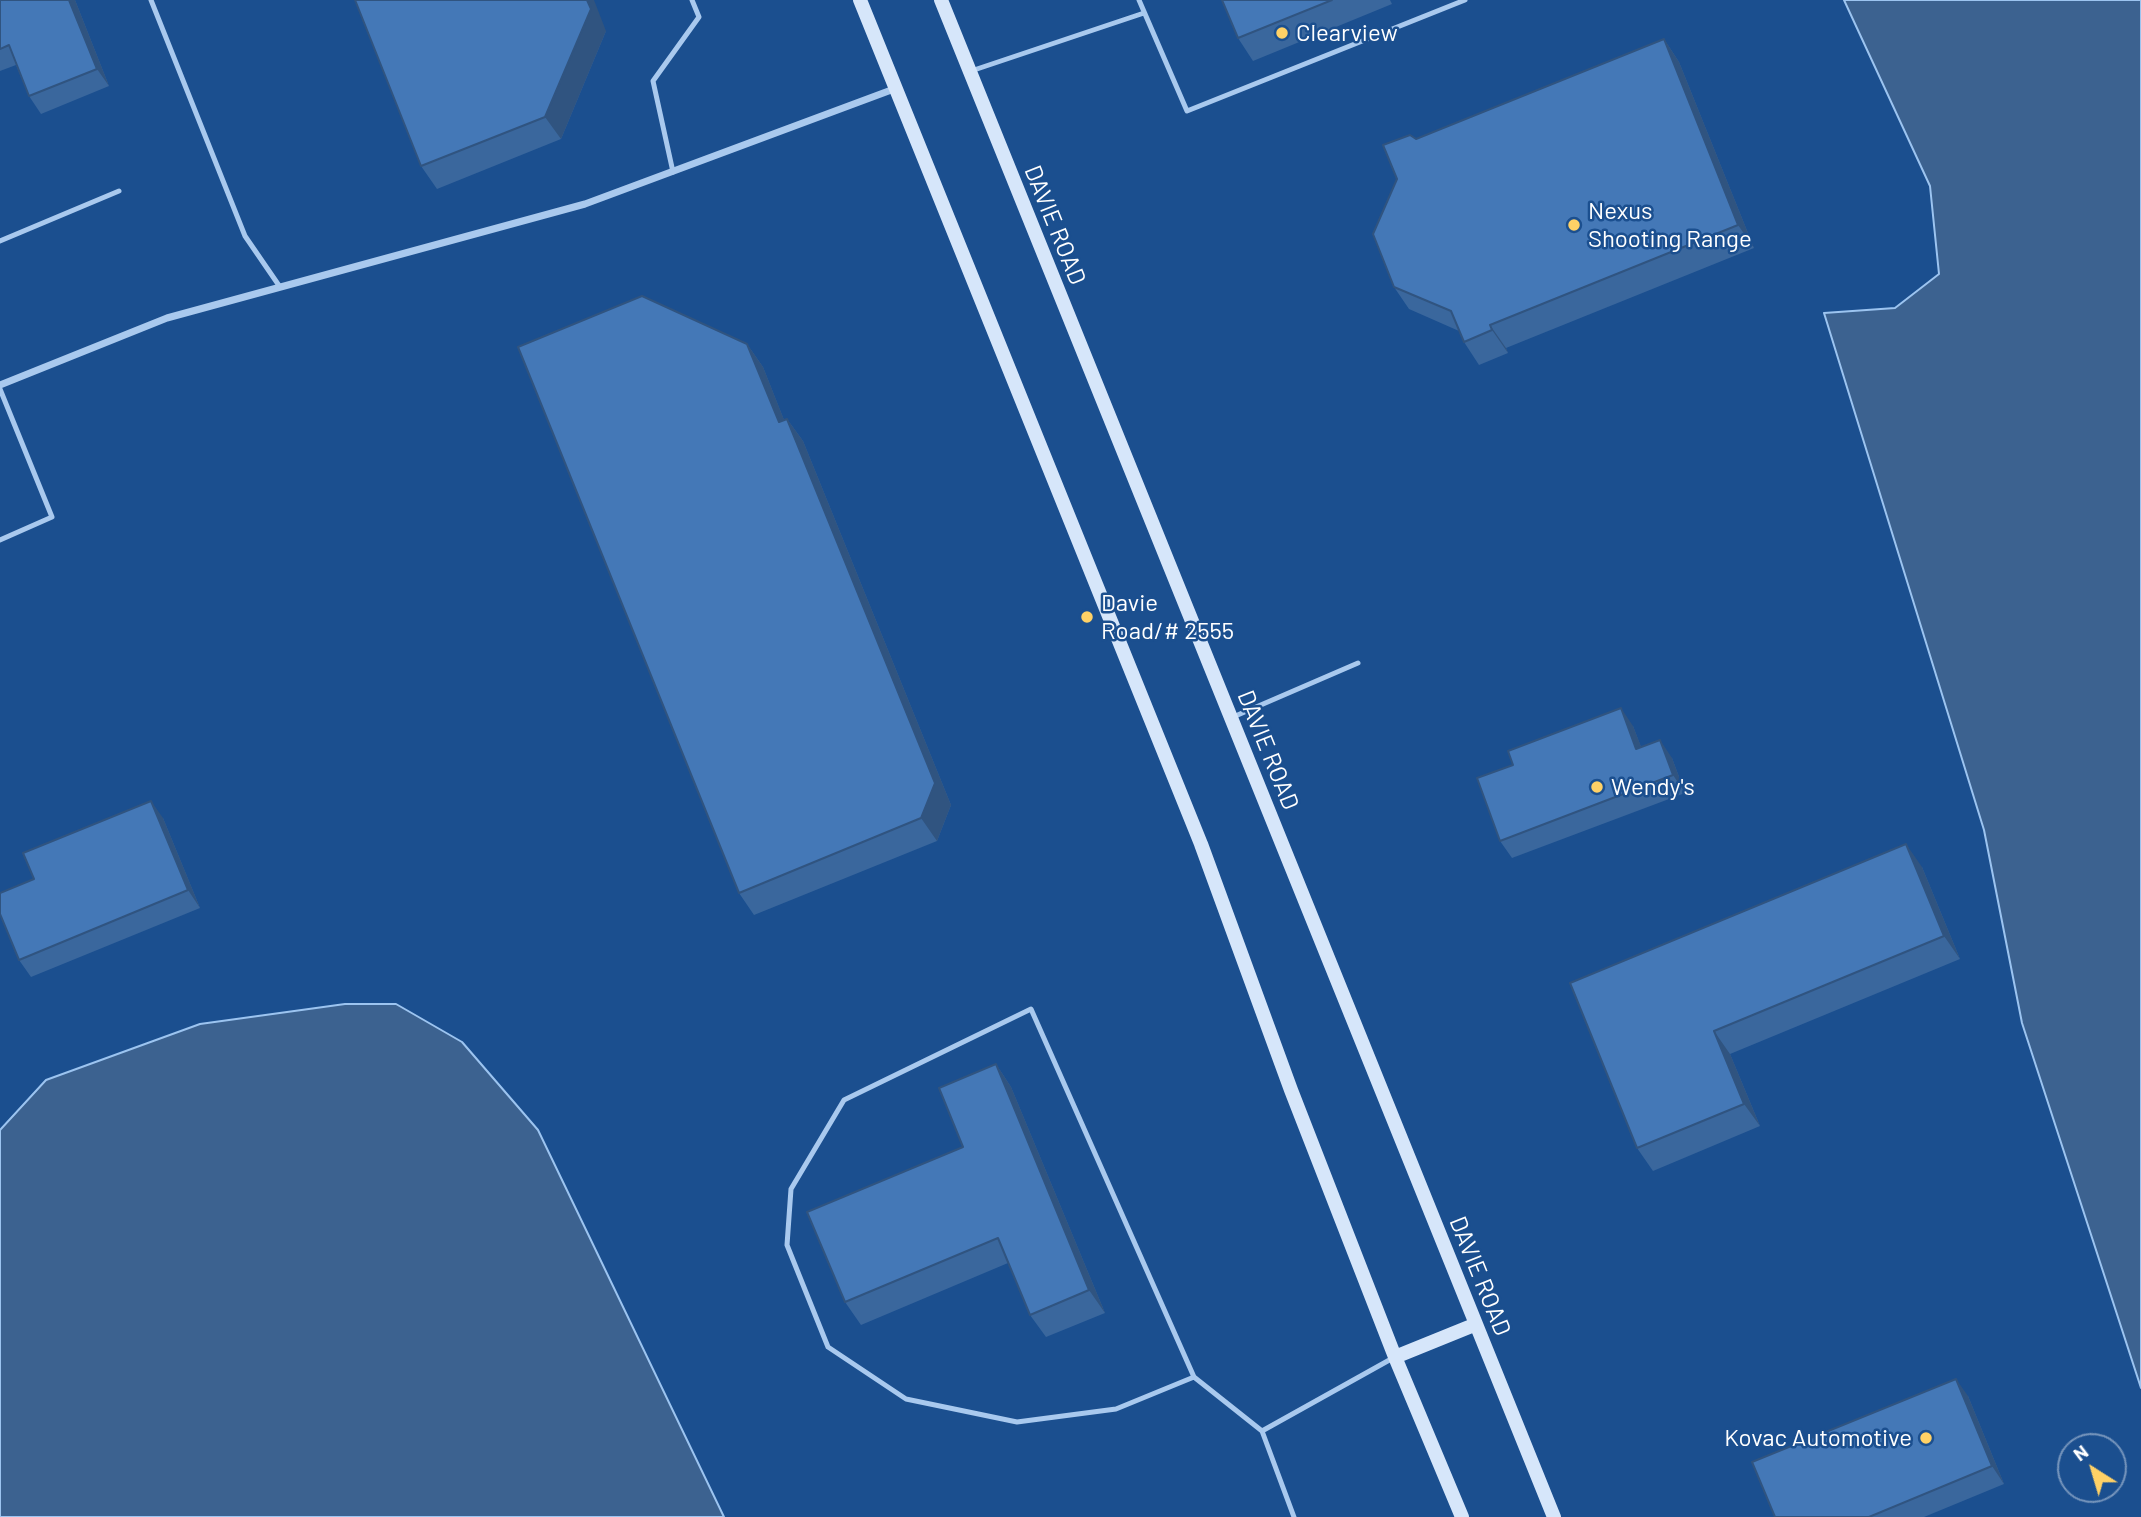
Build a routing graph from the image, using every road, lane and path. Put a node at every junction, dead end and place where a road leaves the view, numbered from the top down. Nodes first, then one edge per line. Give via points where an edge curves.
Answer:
1 (151, 0) edge
2 (692, 0) edge
3 (860, 0) edge
4 (941, 0) edge
5 (1139, 0) edge
6 (1465, 0) edge
7 (1144, 13) junction
8 (968, 72) junction
9 (894, 89) junction
10 (673, 172) junction
11 (119, 191) dead end
12 (0, 240) edge
13 (281, 287) junction
14 (0, 387) edge
15 (0, 540) edge
16 (1358, 663) dead end
17 (1231, 718) junction
18 (1474, 1325) junction
19 (1395, 1357) junction
20 (1194, 1377) junction
21 (1262, 1431) junction
22 (1294, 1517) edge
23 (1462, 1517) edge
24 (1554, 1517) edge

1 - 13 lane via 245,236
2 - 10 lane via 699,17 653,82
3 - 9 main road
4 - 8 main road, DAVIE ROAD
5 - 7 lane
6 - 7 lane via 1187,111
7 - 8 lane
8 - 17 main road, DAVIE ROAD
9 - 10 street
9 - 19 main road via 1202,844
10 - 13 street via 585,204
11 - 12 lane
13 - 14 street via 167,318
14 - 15 lane via 52,517
16 - 17 lane
17 - 18 main road, DAVIE ROAD
18 - 19 main road
18 - 24 main road, DAVIE ROAD
19 - 21 lane
19 - 23 main road
20 - 20 lane via 1031,1009 844,1100 791,1189 787,1245 828,1347 906,1399 1017,1422 1116,1409
20 - 21 lane
21 - 22 lane

